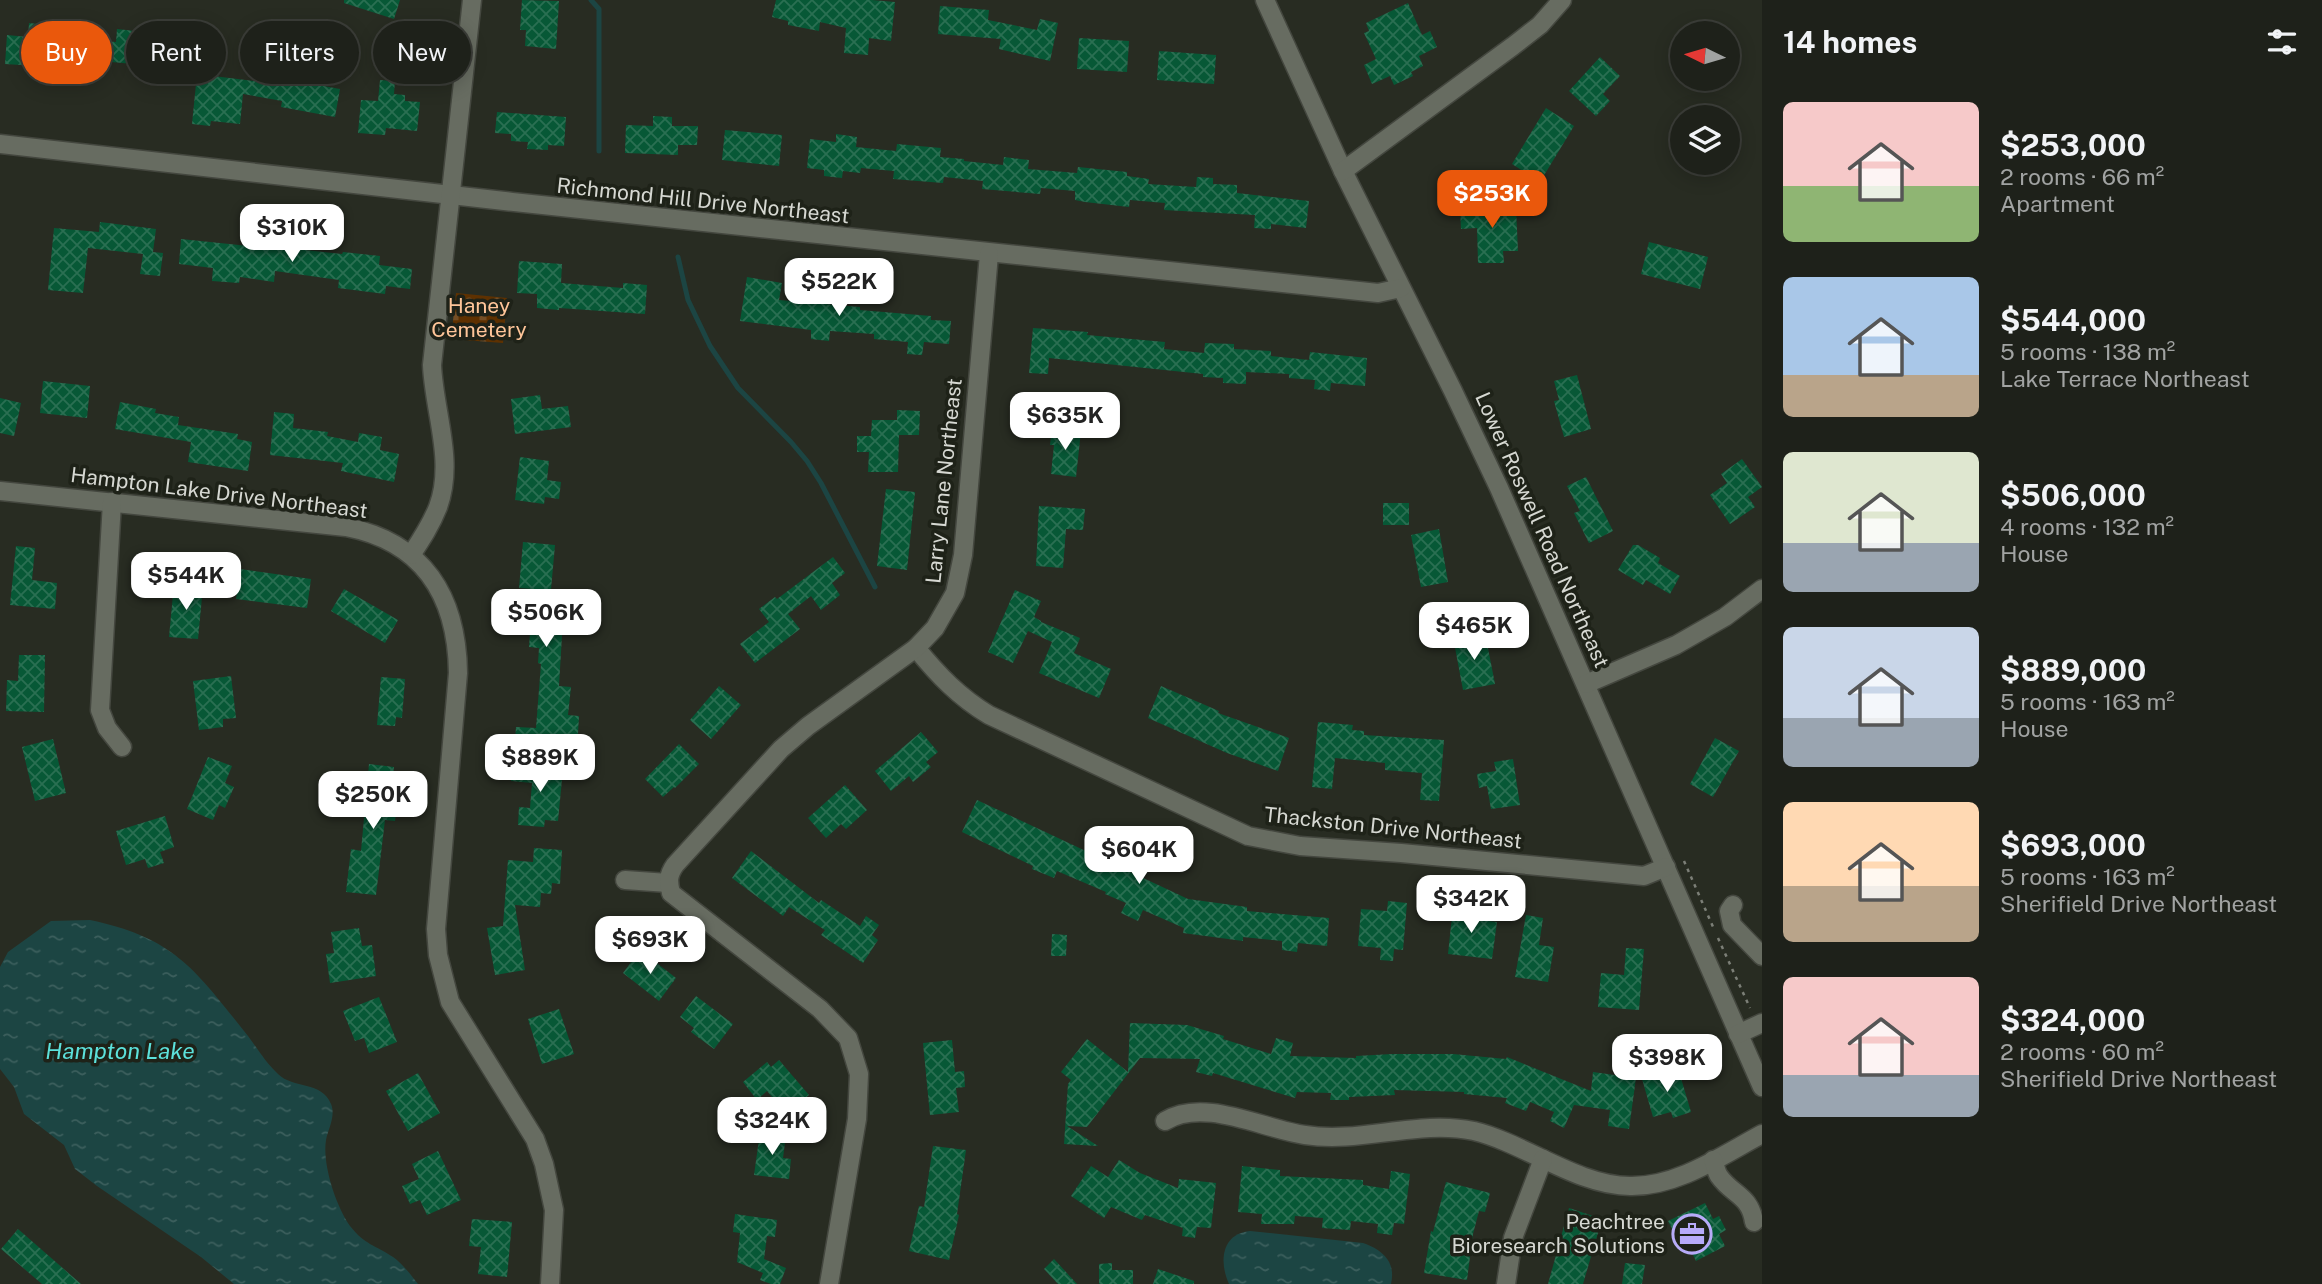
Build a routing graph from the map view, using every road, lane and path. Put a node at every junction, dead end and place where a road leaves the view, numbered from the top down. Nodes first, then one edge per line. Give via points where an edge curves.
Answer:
1 (472, 0) edge
2 (1265, 0) edge
3 (1562, 0) edge
4 (0, 144) edge
5 (1343, 171) junction
6 (450, 196) junction
7 (989, 254) junction
8 (1401, 288) junction
9 (0, 491) edge
10 (112, 502) junction
11 (411, 555) junction
12 (1762, 589) edge
13 (916, 648) junction
14 (1587, 684) junction
15 (122, 747) dead end
16 (1666, 867) junction
17 (625, 880) dead end
18 (668, 883) junction
19 (1733, 905) dead end
20 (1762, 956) edge
21 (1762, 1023) edge
22 (1738, 1034) junction
23 (1762, 1087) edge
24 (1165, 1121) dead end
25 (1762, 1134) edge
26 (1543, 1159) junction
27 (1713, 1160) junction
28 (1754, 1222) dead end
29 (550, 1284) edge
30 (829, 1284) edge
31 (1506, 1284) edge

1 - 6 street
2 - 5 street, Lower Roswell Road Northeast
3 - 5 street via 1540,25
4 - 6 street, Richmond Hill Drive Northeast
5 - 8 street, Lower Roswell Road Northeast
6 - 7 street, Richmond Hill Drive Northeast
6 - 11 street via 432,365 443,441 443,487 431,523
7 - 8 street, Richmond Hill Drive Northeast via 1378,293
7 - 13 street, Larry Lane Northeast via 960,575 949,606
8 - 14 street, Lower Roswell Road Northeast via 1482,452
9 - 10 street, Hampton Lake Drive Northeast
10 - 11 street, Hampton Lake Drive Northeast via 346,527 367,531
10 - 15 street via 100,710 107,729
11 - 29 street, Hampton Lake Drive Northeast via 441,591 458,646 436,929 438,955 450,1002 524,1119 544,1164 554,1210
12 - 14 street via 1676,645
13 - 16 street, Thackston Drive Northeast via 949,686 989,715 1248,836 1300,846 1644,876
13 - 18 street, Larry Lane Northeast via 781,749 675,864
14 - 16 street, Lower Roswell Road Northeast
16 - 22 street, Lower Roswell Road Northeast
17 - 18 street
18 - 30 street via 677,899 820,1009 848,1038 859,1074 858,1108
19 - 20 street via 1729,911 1732,925
21 - 22 street
22 - 23 street, Lower Roswell Road Northeast
24 - 26 street via 1186,1112 1208,1112 1326,1138 1450,1128 1476,1132
25 - 27 street
26 - 27 street via 1605,1183 1626,1186 1672,1180
26 - 31 street via 1513,1238
27 - 28 street via 1719,1176 1745,1199

